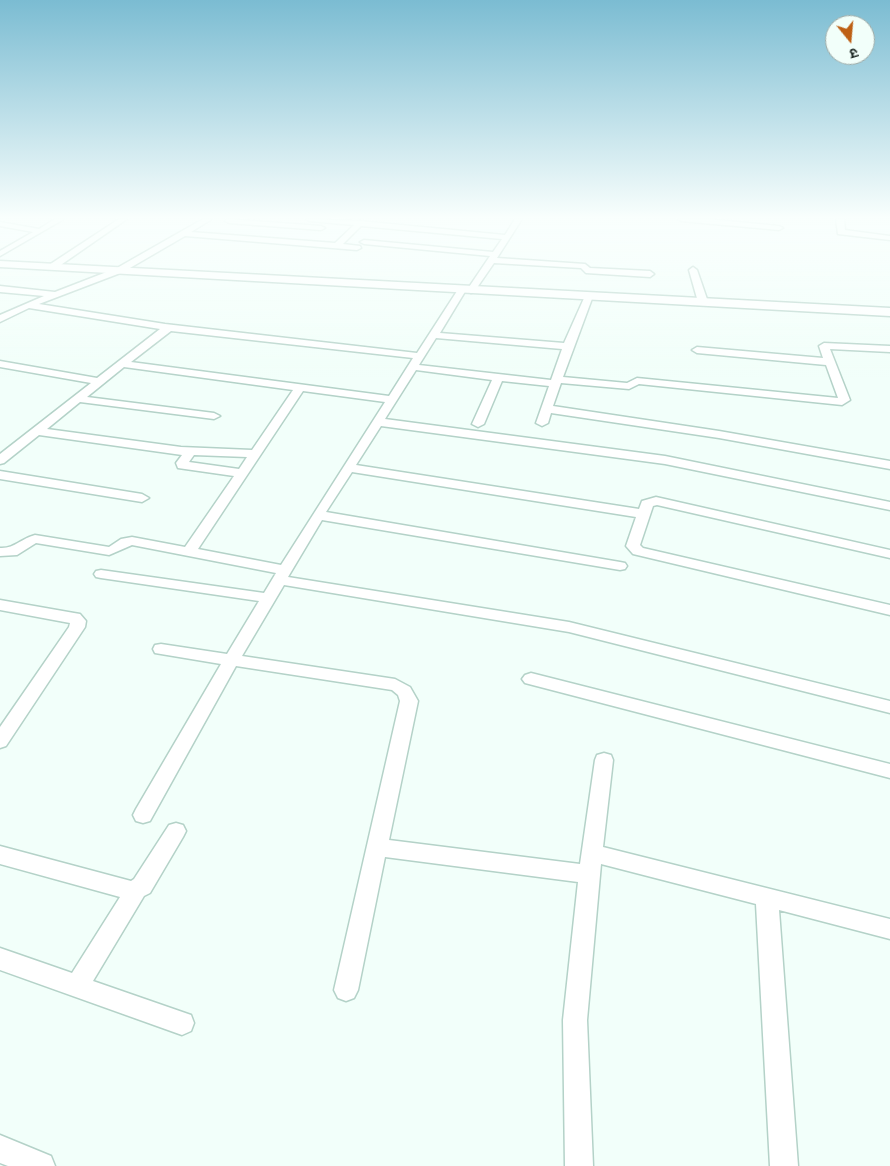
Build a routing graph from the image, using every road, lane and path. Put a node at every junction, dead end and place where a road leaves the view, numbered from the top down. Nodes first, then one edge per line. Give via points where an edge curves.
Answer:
1 (111, 273) edge
2 (179, 273) edge
3 (479, 273) edge
4 (641, 273) edge
5 (694, 273) edge
6 (650, 274) dead end
7 (0, 289) edge
8 (466, 290) junction
9 (57, 294) junction
10 (589, 296) junction
11 (703, 302) junction
12 (28, 305) junction
13 (890, 312) edge
14 (0, 319) edge
15 (169, 327) junction
16 (433, 335) junction
17 (568, 346) junction
18 (890, 349) edge
19 (697, 350) dead end
20 (417, 361) junction
21 (830, 362) junction
22 (0, 364) edge
23 (122, 364) junction
24 (498, 377) junction
25 (101, 382) junction
26 (557, 382) junction
27 (300, 388) junction
28 (80, 399) junction
29 (392, 400) junction
30 (548, 408) junction
31 (214, 416) dead end
32 (378, 422) junction
33 (542, 423) dead end
34 (478, 424) dead end
35 (38, 431) junction
36 (190, 452) junction
37 (255, 454) junction
38 (1, 459) edge
39 (890, 465) edge
40 (348, 468) junction
41 (242, 473) junction
42 (0, 475) edge
43 (142, 498) dead end
44 (890, 506) edge
45 (643, 514) junction
46 (318, 515) junction
47 (0, 552) edge
48 (189, 552) junction
49 (890, 554) edge
50 (620, 566) dead end
51 (101, 574) dead end
52 (282, 575) junction
53 (269, 598) junction
54 (0, 605) edge
55 (890, 610) edge
56 (161, 649) dead end
57 (231, 661) junction
58 (531, 679) dead end
59 (890, 707) edge
60 (0, 741) edge
61 (604, 760) dead end
62 (890, 771) edge
63 (143, 816) dead end
64 (176, 831) dead end
65 (376, 847) junction
66 (0, 855) edge
67 (591, 863) junction
68 (135, 890) junction
69 (767, 898) junction
70 (890, 929) edge
71 (0, 959) edge
72 (77, 986) junction
73 (346, 990) dead end
74 (182, 1023) dead end
75 (0, 1149) edge
76 (41, 1166) edge
77 (579, 1166) edge
78 (784, 1166) edge

1 - 9 street
2 - 8 main road
3 - 8 street
4 - 6 street
5 - 11 street
7 - 9 street
8 - 10 main road
8 - 16 street
9 - 12 street
10 - 11 main road
10 - 17 street
11 - 13 main road
12 - 14 street
12 - 15 street
15 - 20 street
15 - 23 street
16 - 17 street
16 - 20 street
17 - 26 street
18 - 21 street via 827,345 824,347
19 - 21 street
20 - 24 street
20 - 29 street
21 - 26 street via 842,402 637,381 629,386
22 - 25 street
23 - 25 street
23 - 27 street
24 - 26 street
24 - 34 street
25 - 28 street
26 - 30 street
27 - 29 street
27 - 37 street
28 - 31 street
28 - 35 street
29 - 32 street
30 - 33 street
30 - 39 street via 705,431
32 - 40 street
32 - 44 street via 665,460
35 - 36 street
35 - 38 street
36 - 37 street
36 - 41 street via 182,465
37 - 41 street
40 - 45 street
40 - 46 street
41 - 48 street
42 - 43 street
45 - 49 street via 646,504 656,501
45 - 55 street via 633,546 635,550
46 - 50 street
46 - 52 street
47 - 48 street via 15,552 34,539 109,551 132,541
48 - 52 street
51 - 53 street
52 - 53 street
52 - 59 street via 569,628
53 - 57 street
54 - 60 street via 78,621
56 - 57 street
57 - 63 street
57 - 65 street via 394,685 405,691 409,701
58 - 62 street
61 - 67 street
64 - 68 street via 142,886
65 - 67 street
65 - 73 street
66 - 68 street via 128,891
67 - 69 street
67 - 77 street via 575,1020
68 - 72 street
69 - 70 street
69 - 78 street
71 - 72 street
72 - 74 street
75 - 76 street

